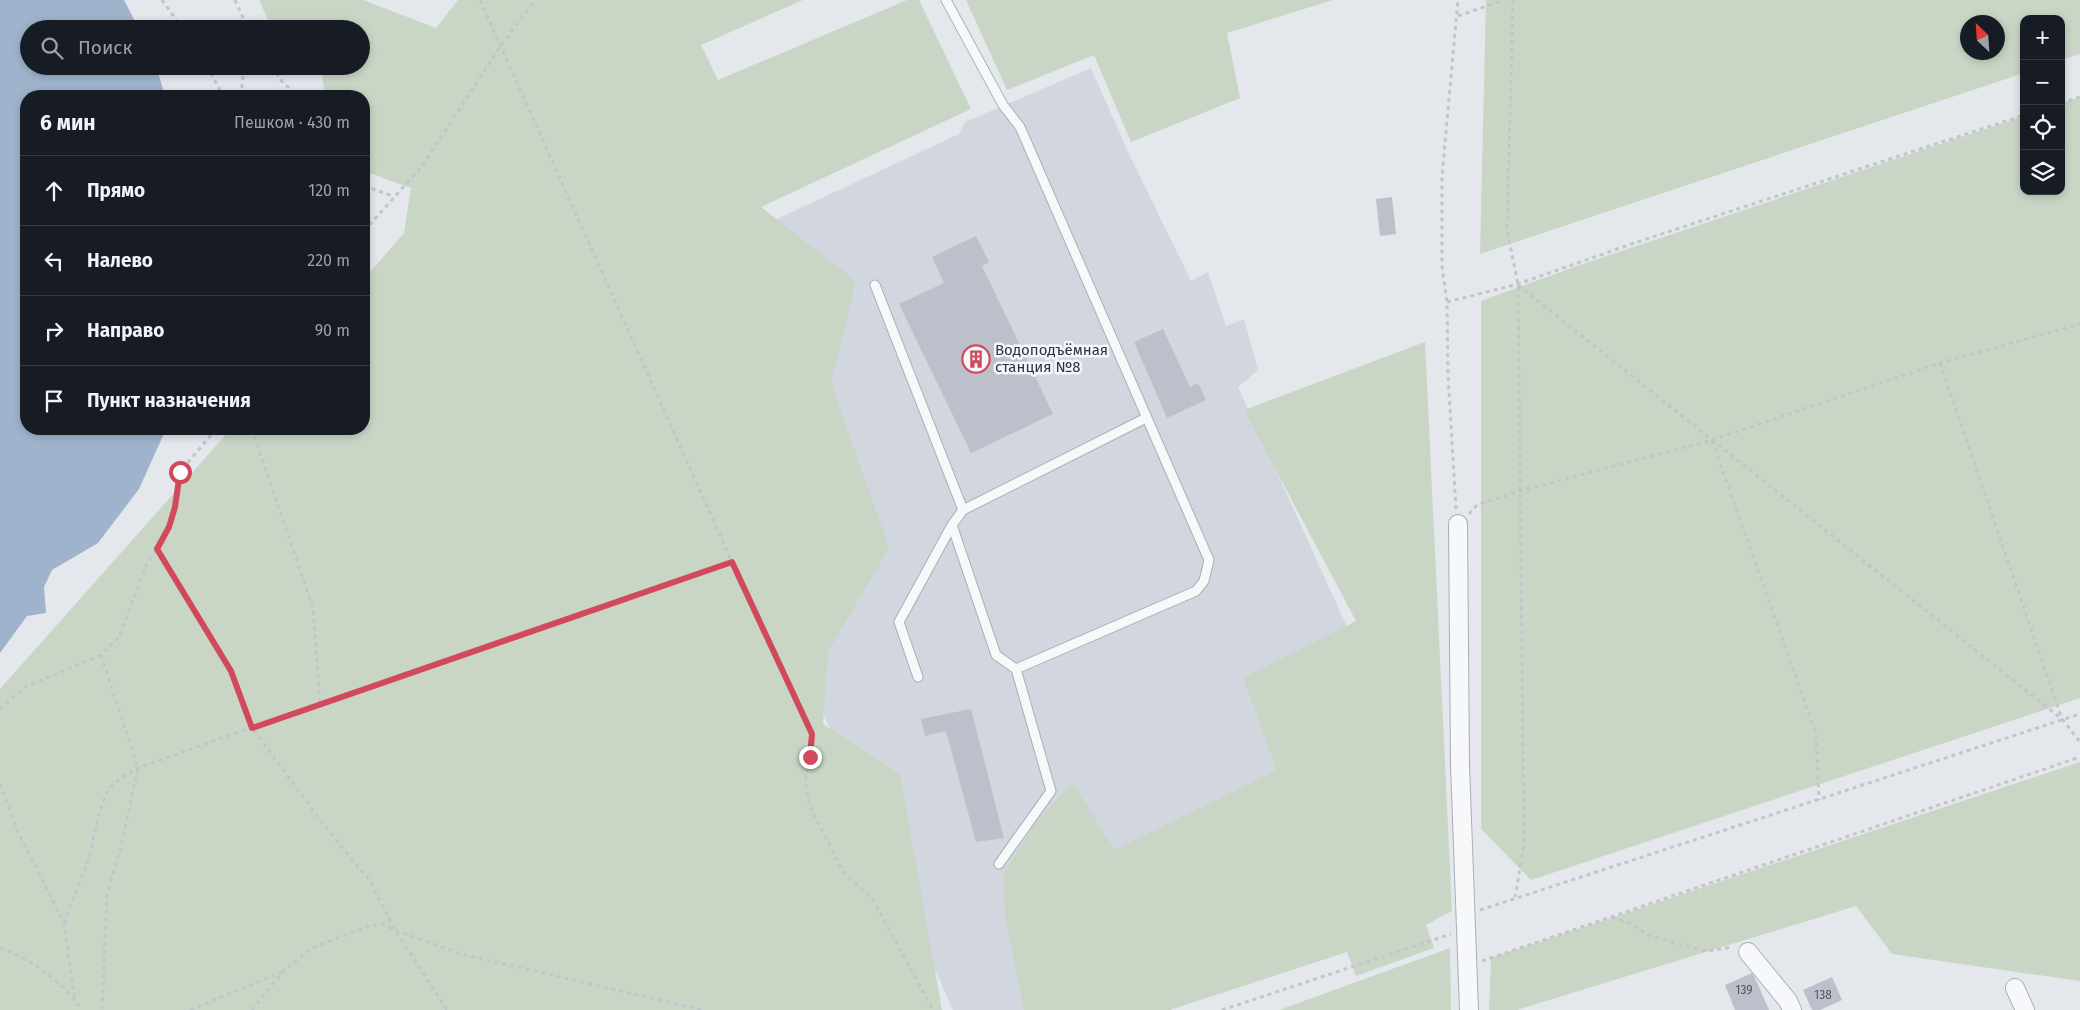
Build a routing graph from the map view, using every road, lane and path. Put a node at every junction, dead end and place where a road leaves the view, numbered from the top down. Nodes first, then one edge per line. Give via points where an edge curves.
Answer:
1 (162, 0) edge
2 (236, 0) edge
3 (480, 0) edge
4 (535, 0) edge
5 (946, 0) edge
6 (1458, 0) edge
7 (1504, 0) edge
8 (1513, 0) edge
9 (1458, 16) junction
10 (176, 20) edge
11 (244, 20) edge
12 (500, 47) junction
13 (212, 75) edge
14 (243, 75) edge
15 (278, 75) edge
16 (220, 90) edge
17 (242, 90) edge
18 (292, 90) edge
19 (2080, 99) edge
20 (2065, 102) edge
21 (2020, 116) edge
22 (370, 188) edge
23 (393, 196) junction
24 (370, 224) edge
25 (1518, 284) junction
26 (875, 285) dead end
27 (1446, 302) junction
28 (2080, 324) edge
29 (1940, 363) junction
30 (1146, 418) junction
31 (211, 435) edge
32 (254, 435) edge
33 (1712, 440) junction
34 (1520, 491) junction
35 (963, 510) junction
36 (1458, 524) junction
37 (952, 525) junction
38 (157, 549) junction
39 (732, 562) junction
40 (101, 655) junction
41 (1016, 669) junction
42 (918, 677) dead end
43 (320, 702) junction
44 (0, 709) edge
45 (2080, 714) edge
46 (2063, 720) junction
47 (252, 728) junction
48 (2080, 742) edge
49 (2080, 757) edge
50 (138, 768) junction
51 (0, 784) edge
52 (1819, 800) junction
53 (999, 864) dead end
54 (1515, 897) junction
55 (1612, 917) junction
56 (1465, 922) junction
57 (64, 923) junction
58 (394, 930) junction
59 (0, 948) edge
60 (1748, 952) joint
61 (1467, 966) junction
62 (283, 971) junction
63 (2015, 988) dead end
64 (75, 1001) junction
65 (81, 1010) edge
66 (102, 1010) edge
67 (190, 1010) edge
68 (252, 1010) edge
69 (446, 1010) edge
70 (703, 1010) edge
71 (933, 1010) edge
72 (1222, 1010) edge
73 (1469, 1010) edge
74 (1792, 1010) edge
75 (2024, 1010) edge

1 - 10 path
2 - 11 path
3 - 12 path
4 - 12 path
5 - 30 lane via 1003,105 1020,127
6 - 9 path
7 - 9 path
8 - 25 path via 1507,230
9 - 27 path via 1442,176 1442,266
12 - 23 path via 423,165
12 - 39 path
13 - 16 path
14 - 17 path
15 - 18 path
19 - 20 path
21 - 25 path
22 - 23 path
23 - 24 path
25 - 27 path
25 - 33 path
25 - 34 path
26 - 35 lane
27 - 36 path
28 - 29 path
29 - 33 path
29 - 46 path
30 - 35 lane
30 - 41 lane via 1209,560 1204,581 1196,591
31 - 38 path via 180,472 175,507
32 - 43 path via 313,608
33 - 34 path
33 - 46 path
33 - 52 path via 1816,734
34 - 36 path via 1477,506
34 - 54 path via 1524,844
35 - 37 lane
36 - 56 street
37 - 41 lane via 996,655
37 - 42 lane via 899,622
38 - 40 path via 148,561 119,638
38 - 47 path via 231,671
39 - 43 path
39 - 71 path via 812,734 805,781 810,807 819,828 843,871 873,900
40 - 44 path via 25,687
40 - 50 path
41 - 53 lane via 1051,791
43 - 47 path
45 - 46 path
46 - 48 path
46 - 52 path
47 - 50 path
47 - 58 path via 370,881
49 - 55 path
50 - 57 path via 108,789 89,858
50 - 66 path via 107,895
51 - 57 path via 18,832
52 - 54 path
54 - 56 path
55 - 60 path via 1650,936 1706,951 1733,947
55 - 61 path
56 - 61 street
56 - 72 path via 1306,983
57 - 64 path
58 - 62 path via 382,924 369,926 312,948
58 - 69 path
58 - 70 path via 461,954
59 - 64 path via 53,979
60 - 74 street
61 - 73 street
62 - 67 path
62 - 68 path
63 - 75 street
64 - 65 path

